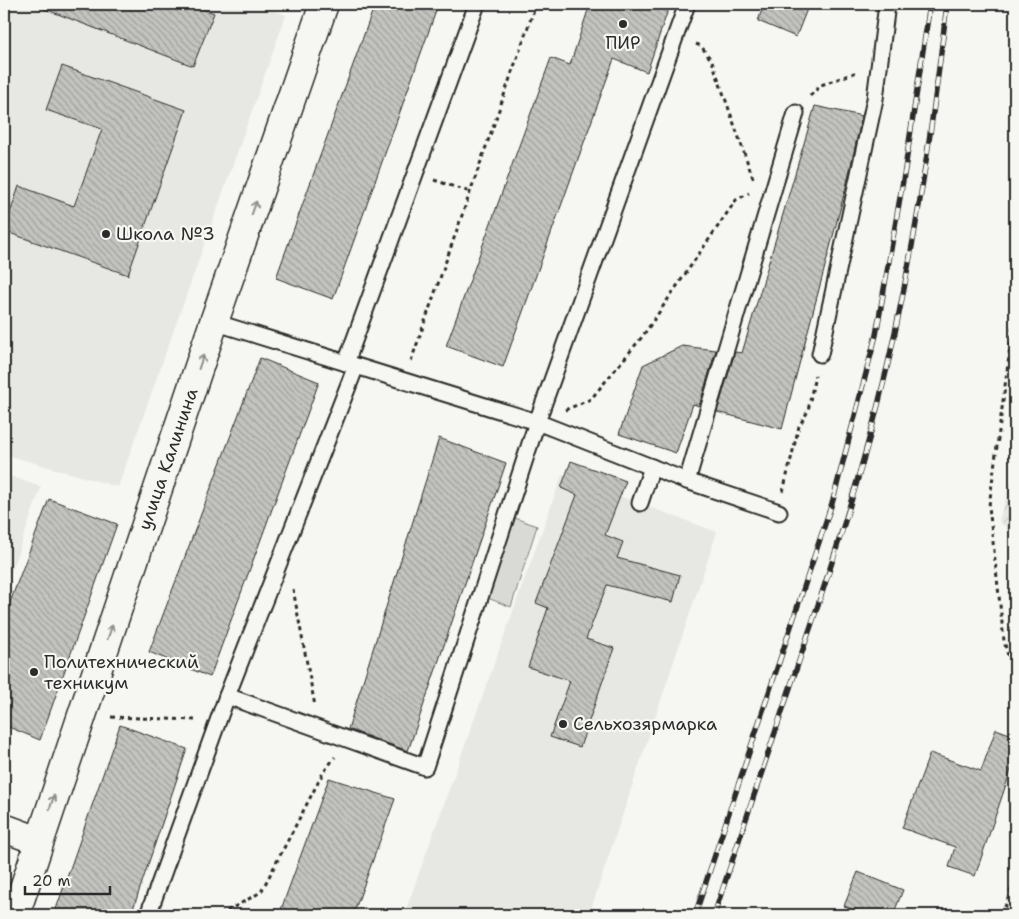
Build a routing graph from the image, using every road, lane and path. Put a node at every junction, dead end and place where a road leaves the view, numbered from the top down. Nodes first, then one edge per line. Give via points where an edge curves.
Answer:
1 (324, 4) edge
2 (477, 4) edge
3 (536, 4) edge
4 (687, 4) edge
5 (887, 4) edge
6 (675, 36) junction
7 (880, 64) junction
8 (796, 113) joint
9 (415, 173) junction
10 (754, 179) dead end
11 (470, 192) junction
12 (750, 192) dead end
13 (1015, 311) edge
14 (214, 322) junction
15 (820, 354) joint
16 (351, 364) junction
17 (404, 380) junction
18 (537, 422) junction
19 (652, 467) junction
20 (687, 481) junction
21 (640, 503) dead end
22 (778, 512) joint
23 (285, 547) junction
24 (1015, 682) edge
25 (227, 696) junction
26 (110, 717) dead end
27 (218, 722) junction
28 (320, 731) junction
29 (348, 741) junction
30 (4, 828) edge
31 (40, 841) junction
32 (1015, 879) edge
33 (12, 909) edge
34 (148, 915) edge
35 (220, 915) edge
36 (1002, 915) edge

14 -> 1 street, улица Калинина
2 - 9 lane
3 - 11 path
4 - 6 lane
5 - 7 lane
6 - 10 path via 701,46 712,62
6 - 18 lane
7 - 8 path via 821,85
7 - 15 lane
8 - 20 lane
9 - 11 path
9 - 16 lane
11 - 17 path
12 - 18 path via 736,200 642,337 591,399
13 - 24 path via 989,506 1004,641
14 - 16 lane
31 -> 14 street, улица Калинина
15 - 22 path via 808,410 799,426
16 - 17 lane
16 - 23 lane
17 - 18 lane
18 - 19 lane
18 - 29 lane via 425,767
19 - 20 lane
19 - 21 lane
20 - 22 lane
23 - 25 lane
23 - 28 path
25 - 27 lane
25 - 28 lane
26 - 27 path
27 - 34 lane
28 - 29 lane
29 - 35 path via 323,773 261,892
30 - 31 street
31 - 33 street, улица Калинина
32 - 36 path

